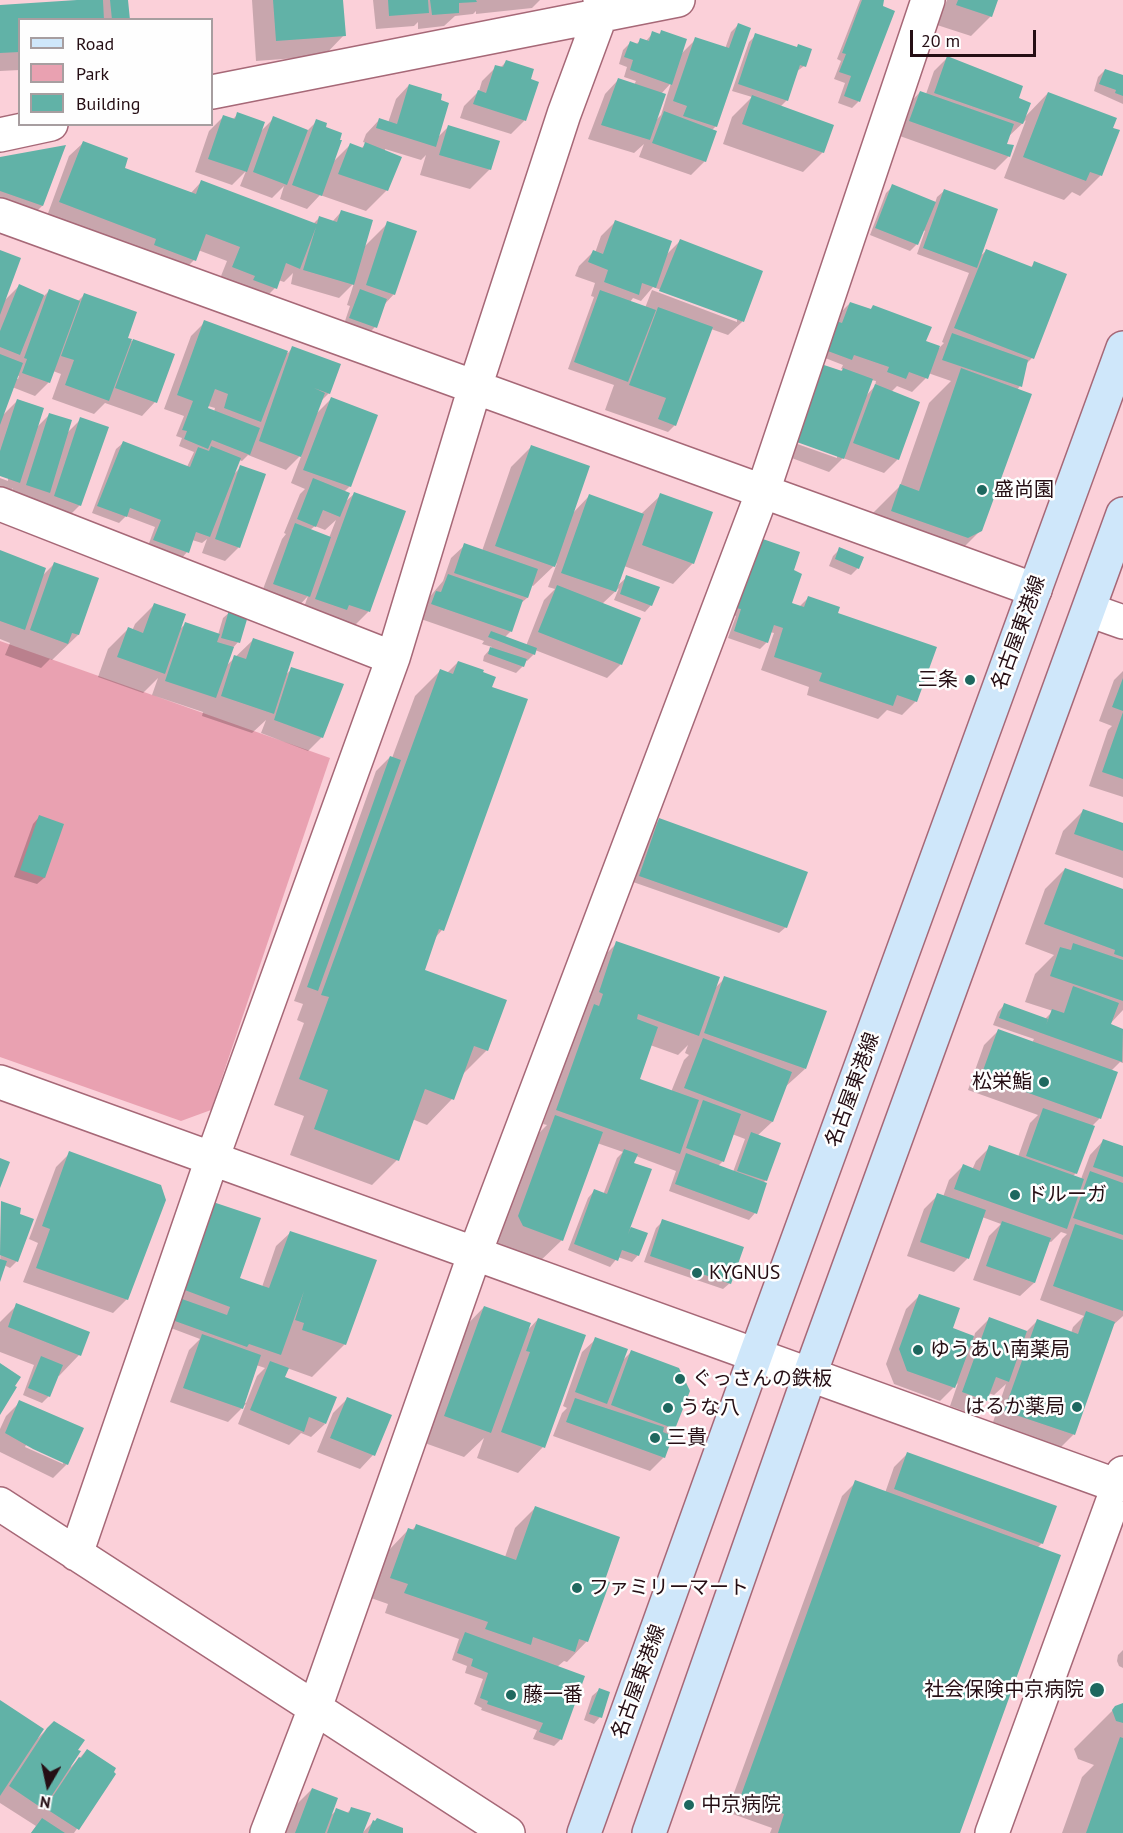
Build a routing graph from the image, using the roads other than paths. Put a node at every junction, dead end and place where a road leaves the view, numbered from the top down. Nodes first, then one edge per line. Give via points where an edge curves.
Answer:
1 (678, 0) edge
2 (928, 0) edge
3 (600, 7) edge
4 (213, 92) edge
5 (42, 126) edge
6 (0, 135) edge
7 (0, 215) edge
8 (1123, 348) edge
9 (476, 387) junction
10 (763, 491) junction
11 (0, 504) edge
12 (1123, 514) edge
13 (1035, 590) junction
14 (1089, 610) junction
15 (1123, 622) edge
16 (393, 658) junction
17 (0, 1082) edge
18 (212, 1159) junction
19 (475, 1253) junction
20 (756, 1354) junction
21 (810, 1374) junction
22 (1121, 1480) edge
23 (0, 1504) edge
24 (76, 1554) junction
25 (315, 1708) junction
26 (267, 1833) edge
27 (508, 1833) edge
28 (584, 1833) edge
29 (649, 1833) edge
30 (992, 1833) edge

1 - 3 street
2 - 10 street
3 - 4 street
3 - 9 street
5 - 6 street
7 - 9 street
8 - 13 main road, 名古屋東港線
9 - 10 street
9 - 16 street
10 - 13 street
10 - 19 street
11 - 16 street
12 - 14 main road
13 - 20 main road, 名古屋東港線
14 - 15 street
14 - 21 main road
16 - 18 street
17 - 18 street
18 - 19 street
18 - 24 street
19 - 20 street
19 - 25 street
20 - 21 street
20 - 28 main road, 名古屋東港線
21 - 22 street
21 - 29 main road
22 - 30 street
23 - 24 street
24 - 25 street
25 - 26 street
25 - 27 street

